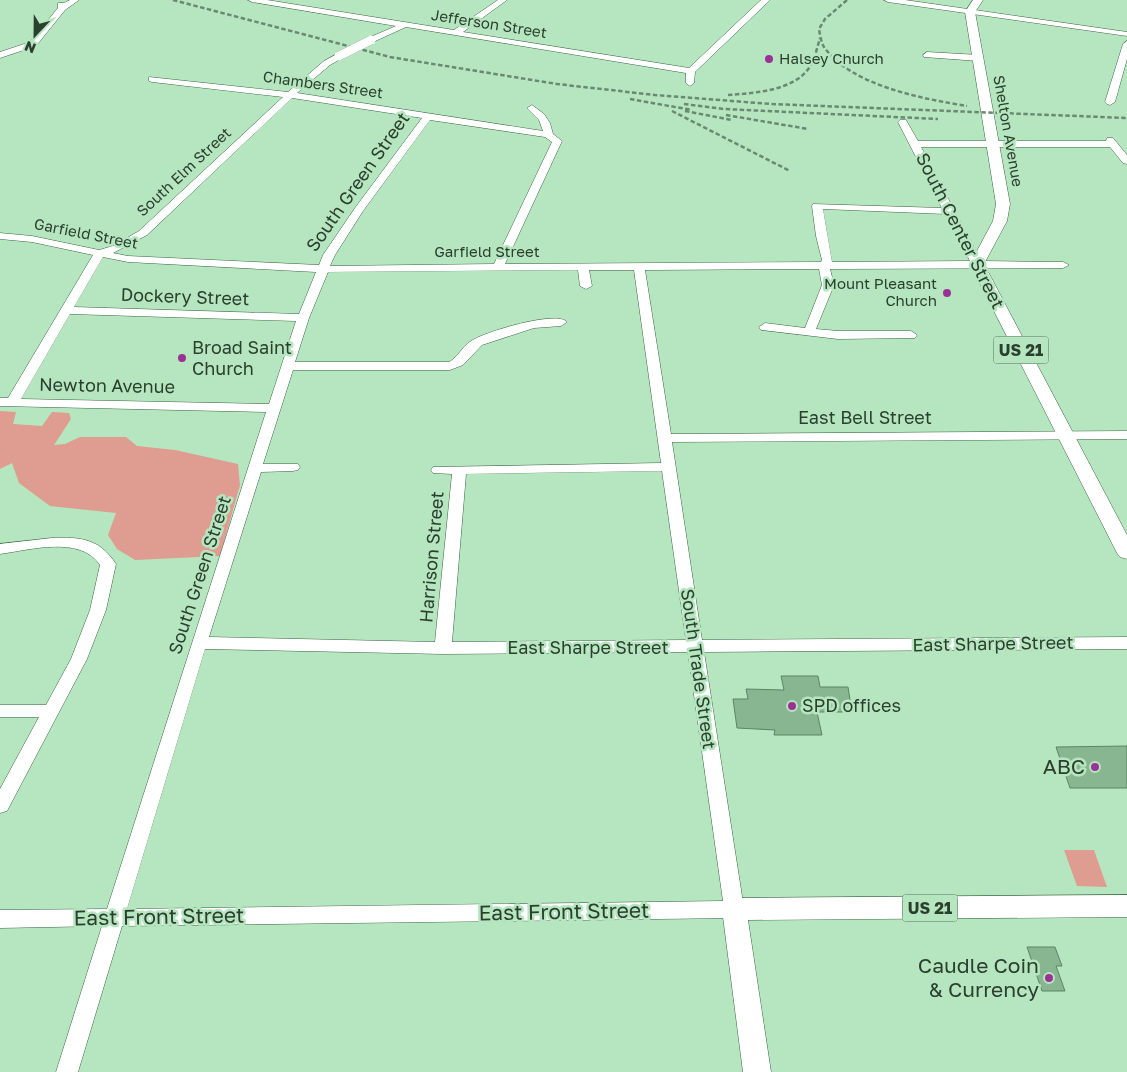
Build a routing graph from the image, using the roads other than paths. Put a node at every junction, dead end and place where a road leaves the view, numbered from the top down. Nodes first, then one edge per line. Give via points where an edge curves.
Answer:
1 (75, 0) edge
2 (252, 0) edge
3 (503, 0) edge
4 (766, 0) edge
5 (888, 0) edge
6 (978, 0) edge
7 (63, 4) edge
8 (970, 12) junction
9 (404, 25) junction
10 (456, 33) junction
11 (1127, 34) edge
12 (1127, 44) edge
13 (0, 55) edge
14 (927, 55) dead end
15 (979, 58) junction
16 (691, 71) junction
17 (1122, 74) edge
18 (152, 79) dead end
19 (690, 83) dead end
20 (290, 95) junction
21 (1110, 102) dead end
22 (532, 108) dead end
23 (428, 116) junction
24 (904, 122) dead end
25 (548, 135) junction
26 (915, 144) junction
27 (994, 144) junction
28 (1127, 161) edge
29 (949, 211) junction
30 (0, 236) edge
31 (100, 253) junction
32 (977, 264) junction
33 (824, 265) junction
34 (1063, 265) dead end
35 (583, 266) junction
36 (639, 266) junction
37 (322, 268) junction
38 (498, 268) junction
39 (586, 286) dead end
40 (66, 310) junction
41 (303, 318) junction
42 (561, 322) dead end
43 (765, 327) dead end
44 (809, 332) junction
45 (911, 335) dead end
46 (288, 366) junction
47 (6, 403) edge
48 (274, 408) junction
49 (1127, 435) edge
50 (1066, 436) junction
51 (664, 438) junction
52 (293, 467) dead end
53 (668, 467) junction
54 (254, 468) junction
55 (438, 470) dead end
56 (459, 470) junction
57 (0, 549) edge
58 (1127, 554) edge
59 (198, 643) junction
60 (1127, 643) edge
61 (443, 648) junction
62 (695, 648) junction
63 (0, 710) edge
64 (49, 711) junction
65 (0, 806) edge
66 (1127, 906) edge
67 (734, 909) junction
68 (114, 917) junction
69 (0, 919) edge
70 (67, 1072) edge
71 (757, 1072) edge

1 - 7 street
2 - 9 street, Jefferson Street
3 - 10 street
4 - 16 street
5 - 8 street
6 - 8 main road
7 - 13 street via 33,44
8 - 11 street
8 - 15 main road, Shelton Avenue
9 - 10 street, Jefferson Street
9 - 20 street, South Elm Street, bridge via 327,63
10 - 16 street, Jefferson Street
12 - 17 street
14 - 15 street
15 - 27 main road, Shelton Avenue
16 - 19 street
17 - 21 street
18 - 20 street, Chambers Street
20 - 23 street, Chambers Street
20 - 31 street, South Elm Street via 143,233 117,248
22 - 25 street via 545,122
23 - 25 street, Chambers Street
23 - 37 street, South Green Street via 359,210
24 - 26 street, South Center Street
25 - 38 street via 557,141 556,144
26 - 27 street
26 - 29 street, South Center Street
27 - 28 street via 1112,142
27 - 32 main road, Shelton Avenue via 1003,204 1000,221
29 - 32 street, South Center Street
29 - 33 street via 817,206 828,260
30 - 31 street, Garfield Street
31 - 37 street, Garfield Street via 138,260
31 - 40 street
32 - 33 street, Garfield Street
32 - 34 street, Garfield Street
32 - 50 main road, South Center Street / US 21
33 - 36 street, Garfield Street
33 - 44 street via 828,285
35 - 36 street, Garfield Street
35 - 38 street, Garfield Street
35 - 39 street
36 - 51 street, South Trade Street
37 - 38 street, Garfield Street
37 - 41 street, South Green Street
40 - 41 street, Dockery Street
40 - 47 street
41 - 46 street, South Green Street
42 - 46 street via 533,324 478,342 469,347 460,362 450,366
43 - 44 street
44 - 45 street
46 - 48 street, South Green Street
47 - 48 street, Newton Avenue
48 - 54 street, South Green Street
49 - 50 street, East Bell Street
50 - 51 street, East Bell Street
50 - 58 main road, South Center Street / US 21
51 - 53 street, South Trade Street
52 - 54 street
53 - 56 street
53 - 62 street, South Trade Street
54 - 59 street, South Green Street
55 - 56 street
56 - 61 street, Harrison Street
57 - 64 street via 54,542 79,543 98,551 108,564 98,610 82,650
59 - 61 street, East Sharpe Street
59 - 68 street, South Green Street
60 - 62 street, East Sharpe Street
61 - 62 street, East Sharpe Street
62 - 67 street, South Trade Street
63 - 64 street
64 - 65 street
66 - 67 main road, East Front Street / US 21
67 - 68 street, East Front Street
67 - 71 main road, South Trade Street
68 - 69 street, East Front Street
68 - 70 street, South Green Street

